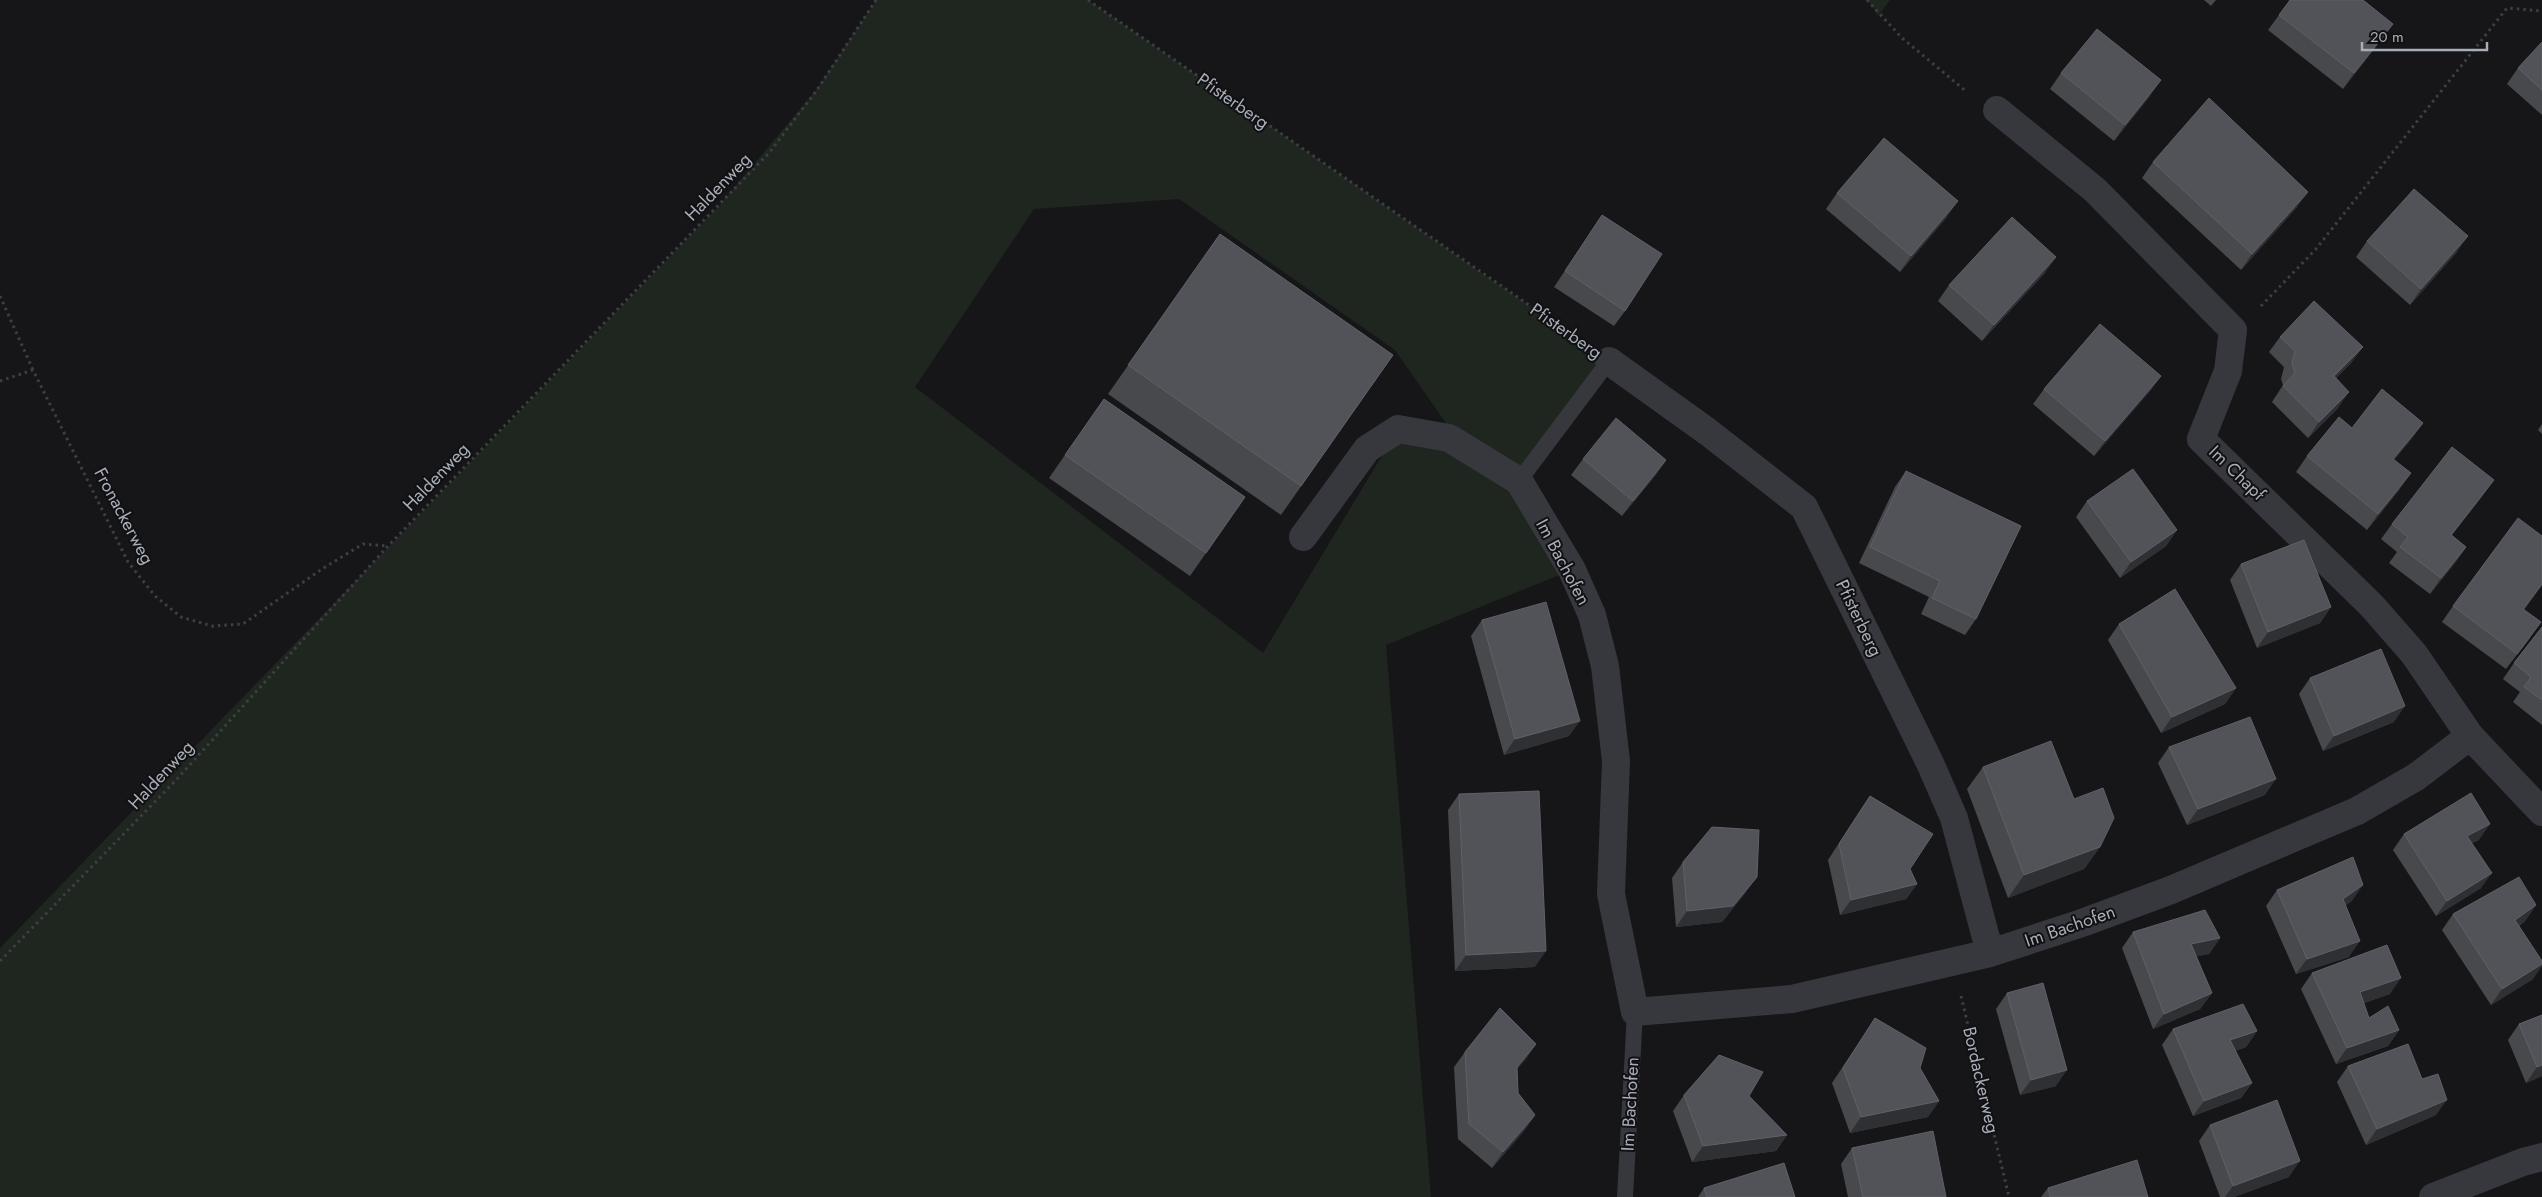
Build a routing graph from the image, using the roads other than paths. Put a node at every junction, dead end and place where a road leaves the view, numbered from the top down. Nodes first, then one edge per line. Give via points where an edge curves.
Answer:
1 (1997, 110) road end
2 (1609, 361) joint
3 (1519, 482) junction
4 (1302, 537) dead end
5 (2470, 736) junction
6 (2542, 812) edge
7 (1990, 953) junction
8 (1635, 1012) junction
9 (2542, 1158) edge
10 (1625, 1197) edge
11 (2433, 1197) edge

1 - 5 street, Im Chapf via 2095,190 2233,330 2228,371 2202,439 2372,606 2414,654
2 - 3 lane
2 - 7 street, Pfisterberg via 1804,506 1954,818
3 - 4 street, Im Bachofen via 1449,438 1398,429 1367,449
3 - 8 street, Im Bachofen via 1572,570 1592,615 1605,666 1616,761 1610,894
5 - 6 street, Im Chapf
5 - 7 street, Im Bachofen via 2416,777 2357,810 2171,890
7 - 8 street, Im Bachofen via 1792,999
8 - 10 lane, Im Bachofen
9 - 11 street via 2523,1162

